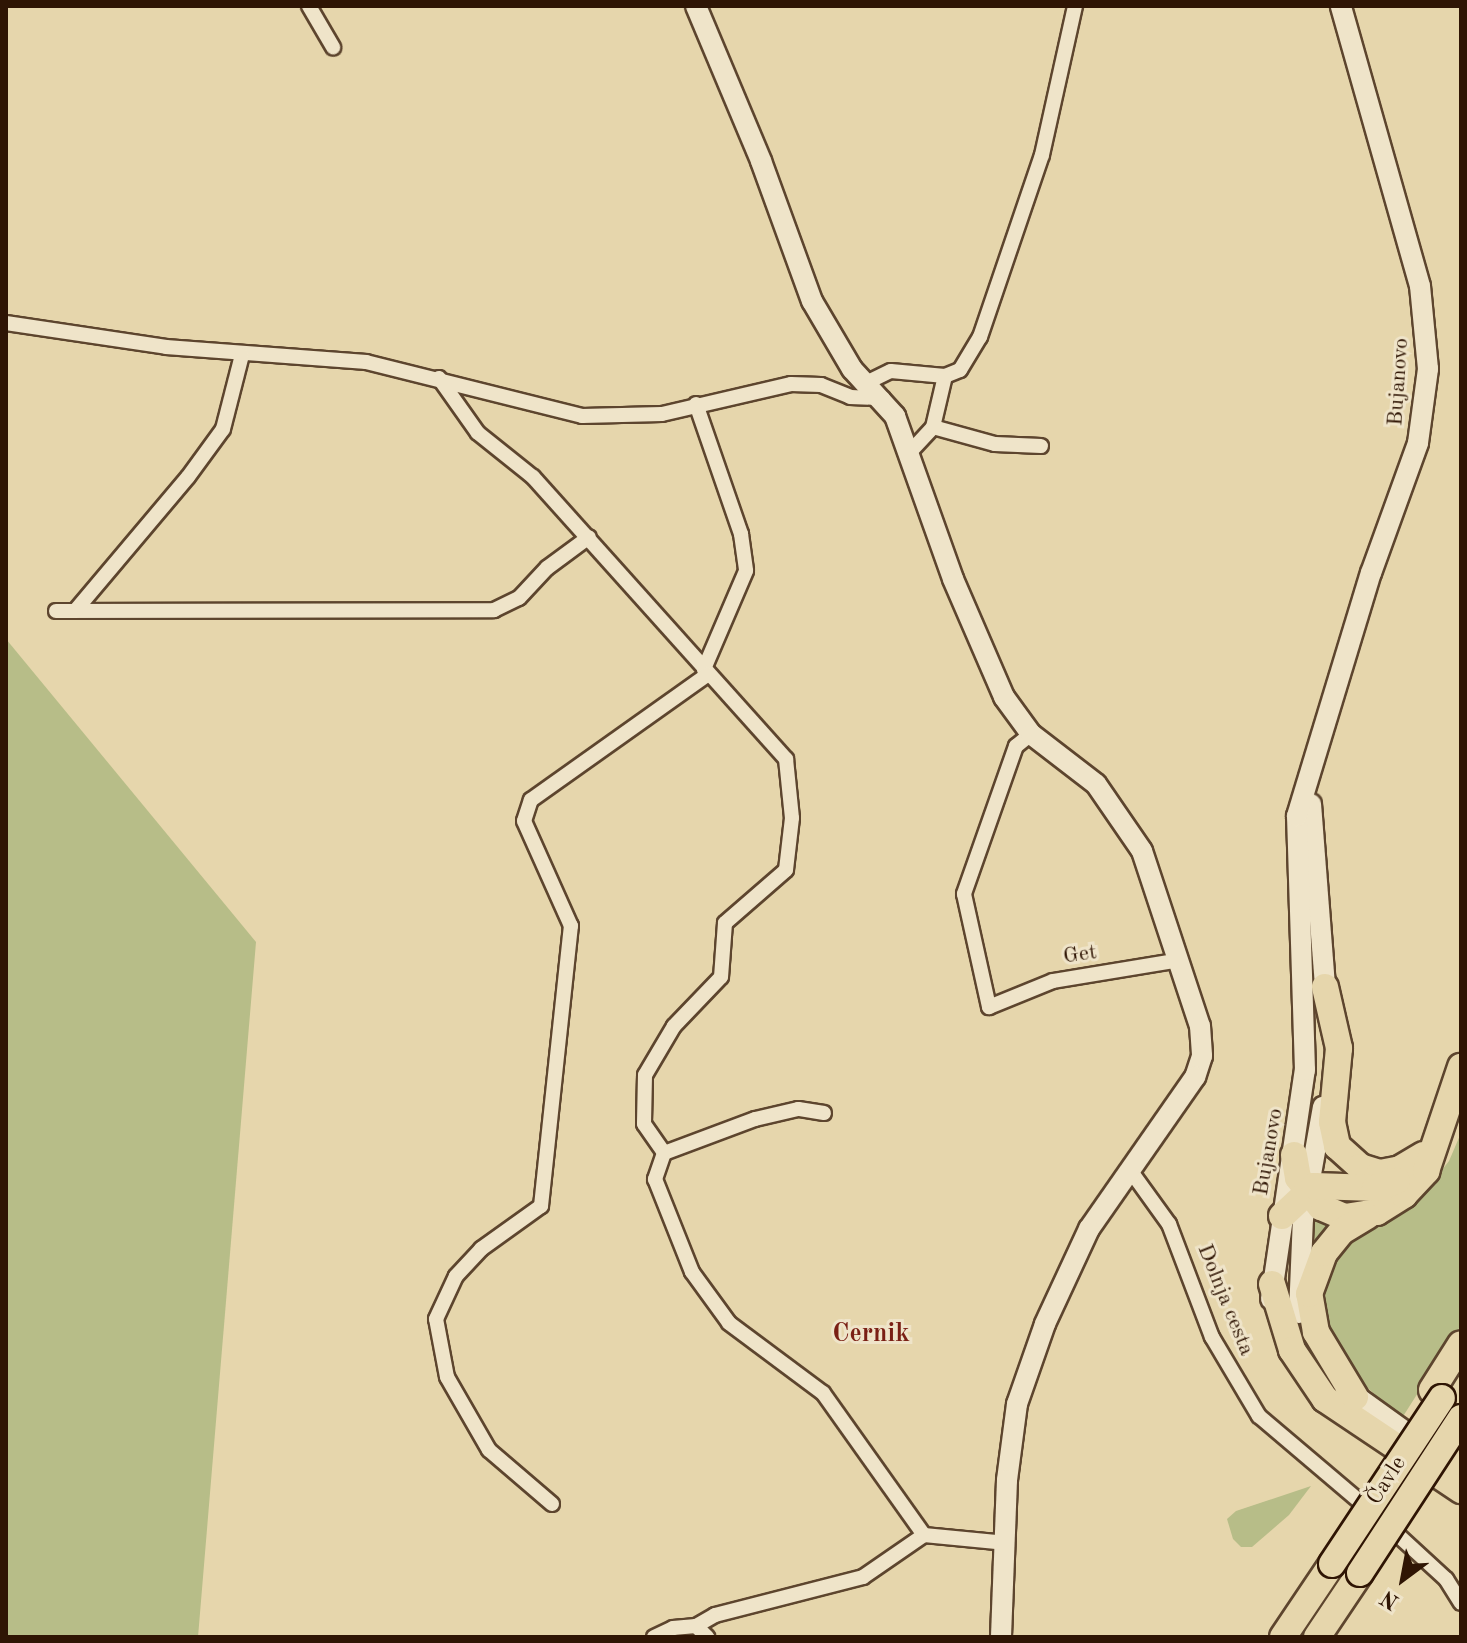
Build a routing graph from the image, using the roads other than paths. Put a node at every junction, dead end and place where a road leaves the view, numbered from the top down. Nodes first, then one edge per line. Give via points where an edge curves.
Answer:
1 (309, 6) edge
2 (696, 6) edge
3 (1075, 6) edge
4 (1341, 6) edge
5 (333, 47) dead end
6 (6, 323) edge
7 (242, 355) junction
8 (945, 376) junction
9 (439, 378) junction
10 (868, 382) junction
11 (883, 398) junction
12 (696, 404) junction
13 (933, 427) junction
14 (1041, 446) dead end
15 (910, 452) junction
16 (589, 537) junction
17 (56, 611) dead end
18 (75, 611) junction
19 (706, 671) junction
20 (1031, 734) junction
21 (1315, 756) junction
22 (1180, 960) junction
23 (1325, 987) junction
24 (1461, 1067) edge
25 (1448, 1111) junction
26 (824, 1113) dead end
27 (664, 1153) junction
28 (1294, 1155) junction
29 (1423, 1155) junction
30 (1130, 1170) junction
31 (1307, 1191) junction
32 (1369, 1215) junction
33 (1282, 1216) junction
34 (1272, 1284) junction
35 (1461, 1344) edge
36 (1461, 1368) edge
37 (1437, 1394) junction
38 (1355, 1397) junction
39 (1461, 1418) edge
40 (1457, 1458) edge
41 (1461, 1490) edge
42 (1461, 1501) edge
43 (552, 1504) dead end
44 (924, 1535) junction
45 (1007, 1543) junction
46 (1364, 1575) junction
47 (1461, 1603) edge
48 (702, 1632) edge
49 (654, 1637) edge
50 (1001, 1637) edge
51 (1283, 1637) edge
52 (1317, 1637) edge

1 - 5 street
2 - 10 main road via 812,301 840,352
3 - 8 street via 1042,155 1021,207 1015,245 980,337 960,370
4 - 21 main road, Bujanovo via 1420,286 1428,369 1418,443 1371,573
6 - 7 street
7 - 9 street via 336,357
7 - 18 street via 223,429
8 - 10 street via 891,371
8 - 13 street
9 - 12 street via 582,416 637,416
9 - 16 street via 478,433 533,477
10 - 11 main road
11 - 12 street via 791,384
11 - 15 main road
12 - 19 street via 741,534 746,571
13 - 14 street via 995,444
13 - 15 street
15 - 20 main road via 953,579 995,679
16 - 18 street via 547,568 519,598 494,610
16 - 19 street
17 - 18 street
19 - 27 street via 786,759 792,818 786,870 725,923 721,977 674,1026 645,1075 644,1124
19 - 43 street via 531,800 524,821 571,926 541,1206 481,1249 456,1276 436,1319 447,1377 489,1450
20 - 22 main road via 1096,784 1128,829 1142,851
20 - 22 street, Get via 1016,746 964,894 989,1007 1053,981
21 - 23 main road, Bujanovo via 1311,855
21 - 28 main road, Bujanovo via 1297,816 1305,1070
22 - 30 main road via 1200,1026 1202,1056 1183,1100
23 - 29 highway via 1339,1048 1332,1122 1337,1146 1360,1167 1380,1173 1400,1169
23 - 31 main road, Bujanovo via 1326,1080
24 - 25 highway
25 - 29 highway
25 - 32 highway via 1420,1179
26 - 27 street via 798,1109 755,1119
27 - 44 street via 655,1179 692,1272 729,1323 823,1393
28 - 31 highway
28 - 33 main road, Bujanovo
29 - 31 highway via 1410,1173 1383,1187 1317,1185
30 - 45 main road via 1089,1229 1028,1368 1010,1442
30 - 47 street, Dolnja cesta via 1169,1224 1212,1337 1259,1416 1414,1547
31 - 32 highway via 1332,1213
31 - 33 highway
31 - 38 main road, Bujanovo via 1299,1311 1324,1369
32 - 38 highway via 1342,1231 1324,1253 1309,1294 1316,1332
33 - 34 main road, Bujanovo
34 - 41 highway via 1292,1350 1325,1399
34 - 42 main road, Bujanovo via 1278,1342 1301,1384 1354,1432
35 - 37 highway
36 - 37 highway
37 - 51 highway, Čavle, bridge
38 - 40 main road, Bujanovo
39 - 46 highway, Čavle, bridge
40 - 46 highway
44 - 45 street
44 - 48 street via 863,1577 715,1615
45 - 50 main road
46 - 52 highway
48 - 49 street via 673,1628

